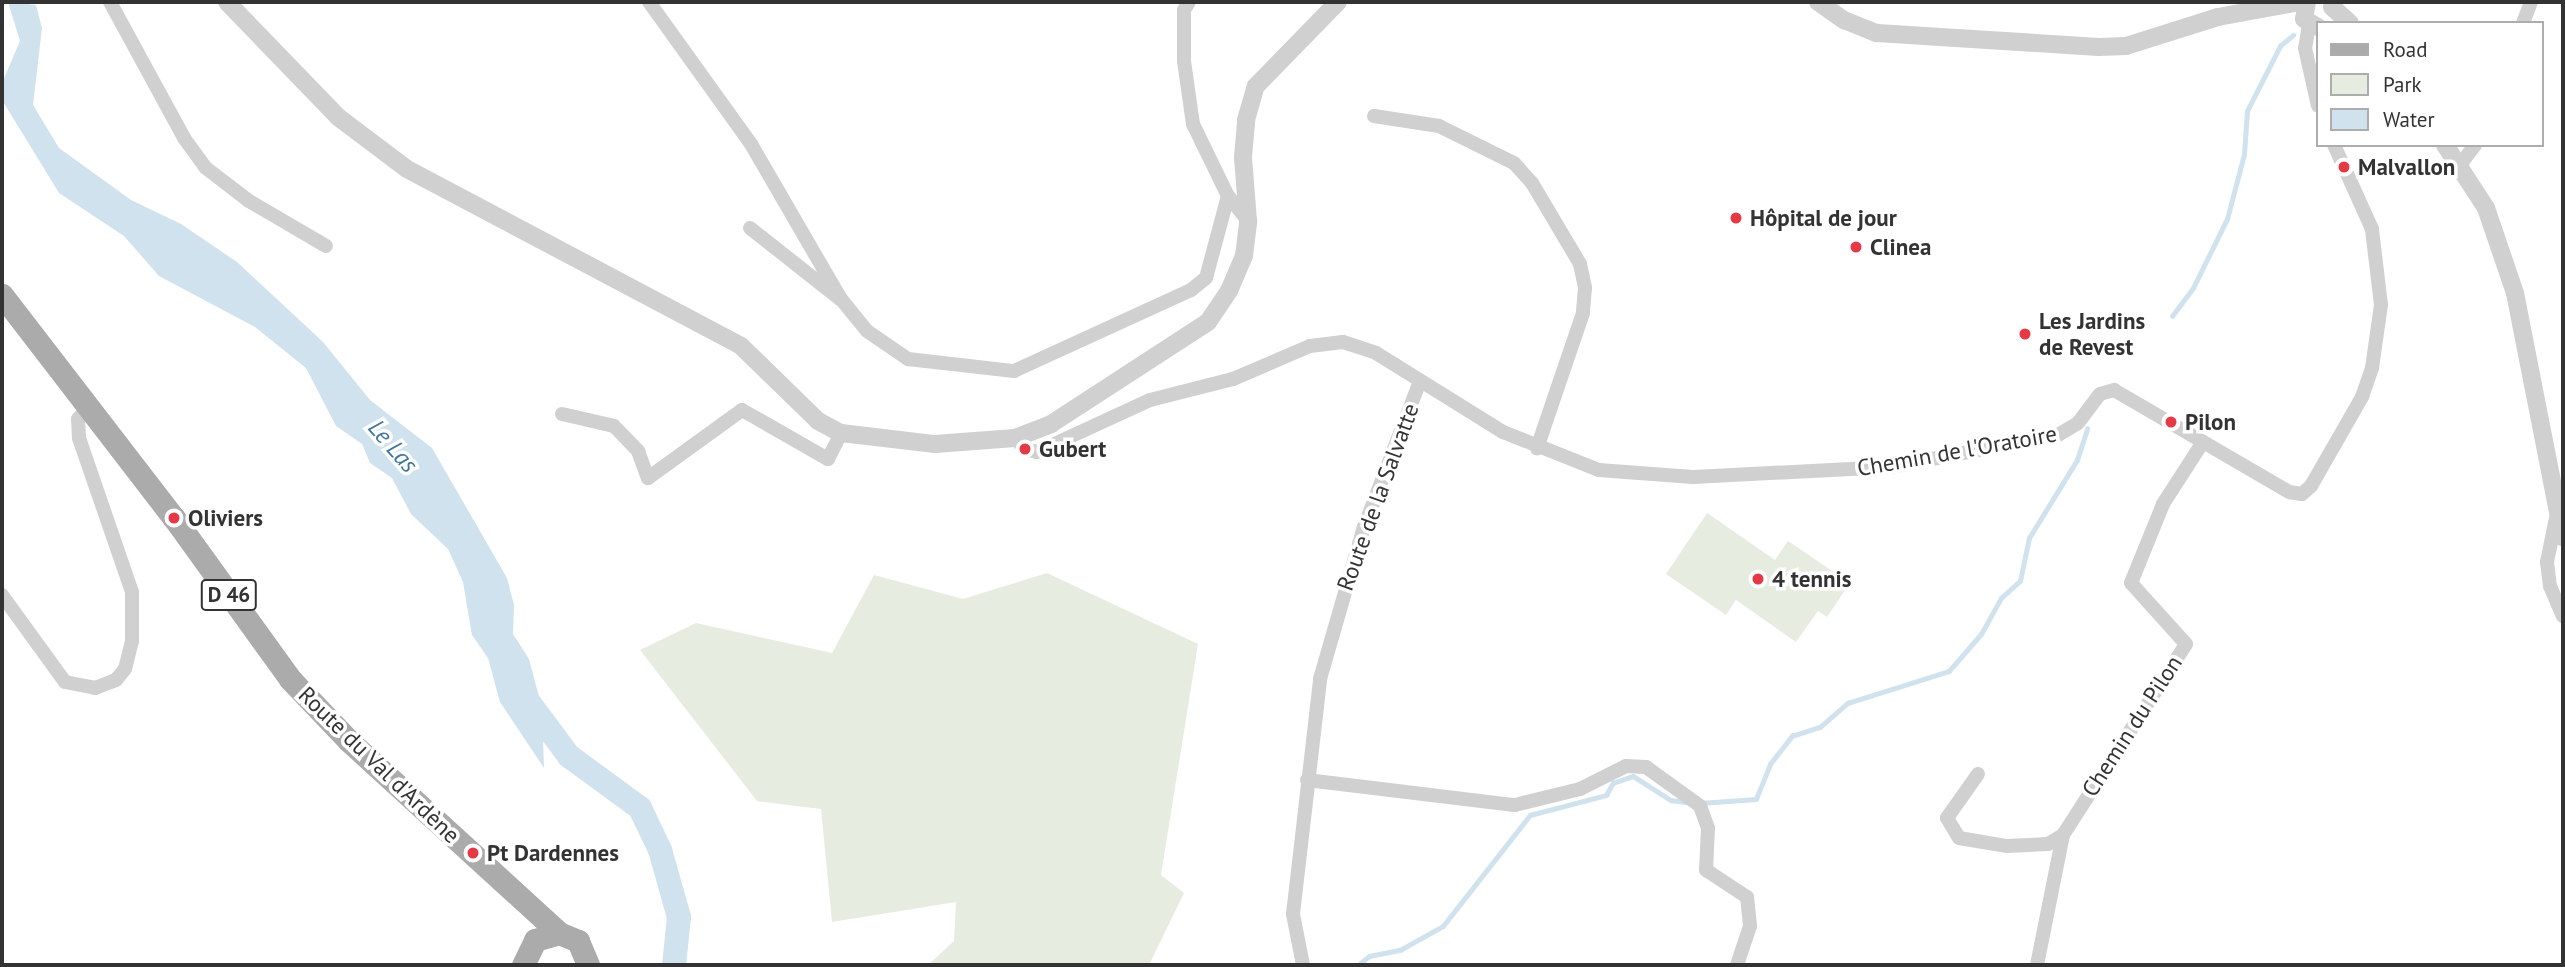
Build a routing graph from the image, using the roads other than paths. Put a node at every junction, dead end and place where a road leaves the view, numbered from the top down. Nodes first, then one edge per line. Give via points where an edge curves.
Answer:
1 (110, 2) edge
2 (227, 2) edge
3 (649, 2) edge
4 (1189, 2) edge
5 (1338, 2) edge
6 (1818, 2) edge
7 (2531, 2) edge
8 (2330, 11) edge
9 (2308, 15) edge
10 (2347, 21) edge
11 (2524, 21) edge
12 (2316, 97) edge
13 (1374, 116) dead end
14 (2335, 147) edge
15 (2446, 147) edge
16 (2474, 147) edge
17 (2460, 165) junction
18 (1228, 196) junction
19 (1248, 220) junction
20 (750, 228) dead end
21 (326, 246) dead end
22 (2, 295) edge
23 (841, 299) junction
24 (1419, 384) junction
25 (89, 407) junction
26 (562, 414) dead end
27 (841, 433) junction
28 (1015, 438) junction
29 (2203, 442) junction
30 (1537, 448) junction
31 (2556, 518) junction
32 (2563, 537) edge
33 (2, 595) edge
34 (2563, 616) edge
35 (1978, 774) dead end
36 (1307, 780) junction
37 (2063, 835) junction
38 (514, 891) junction
39 (559, 933) junction
40 (526, 956) edge
41 (588, 965) edge
42 (1303, 965) edge
43 (1737, 965) edge
44 (2037, 965) edge

1 - 21 street via 184,138 206,168 250,201
2 - 27 street via 330,109 381,151 741,346 818,421
3 - 23 street via 751,144
4 - 18 street via 1184,10 1184,61 1193,124
5 - 19 street via 1256,86 1246,120 1243,157
6 - 9 street via 1844,20 1898,36 2099,47 2126,46 2217,17 2275,7
7 - 11 street
8 - 10 street
9 - 12 street via 2305,48
13 - 30 street via 1439,126 1514,163 1532,183 1580,264 1586,288 1583,313
14 - 29 street, Chemin de l'Oratoire via 2365,207 2377,250 2378,333 2362,397 2302,494 2289,492
15 - 17 street
16 - 17 street
17 - 31 street via 2486,208 2515,293
18 - 19 street
18 - 23 street via 1206,278 1191,290 1014,371 908,359 867,331
19 - 28 street via 1239,268 1208,321 1075,411
20 - 23 street
22 - 25 main road, Route du Val d'Ardène / D 46
24 - 28 street, Route de la Salvatte via 1376,354 1343,342 1324,342 1233,379 1150,400 1037,452 1025,449
24 - 30 street, Chemin de l'Oratoire
24 - 36 street, Route de la Salvatte via 1343,591 1316,703
25 - 33 street via 78,419 79,438 132,592 132,641 125,669 116,680 95,688 65,682
25 - 38 main road, Route du Val d'Ardène / D 46 via 299,689 366,757
26 - 27 street via 614,426 638,451 648,478 742,410 828,459
27 - 28 street via 935,444
29 - 30 street, Chemin de l'Oratoire via 2122,392 2111,390 2100,394 2078,423 2058,435 1873,469 1693,477 1625,474 1599,470
29 - 37 street, Chemin du Pilon via 2163,504 2131,583 2186,644
31 - 32 street
31 - 34 street via 2547,562 2550,586
35 - 37 street via 1947,818 1959,838 2007,846 2048,844
36 - 42 street, Route de la Salvatte via 1293,914
36 - 43 street via 1515,805 1580,789 1635,765 1654,770 1694,802 1708,828 1706,870 1743,891 1750,903 1750,926
37 - 44 street, Chemin du Pilon
38 - 39 main road, Route du Val d'Ardène / D 46
38 - 40 main road, Route du Val d'Ardène / D 46 via 528,918
39 - 40 main road via 542,936
39 - 41 main road, Route du Val d'Ardène via 578,941

